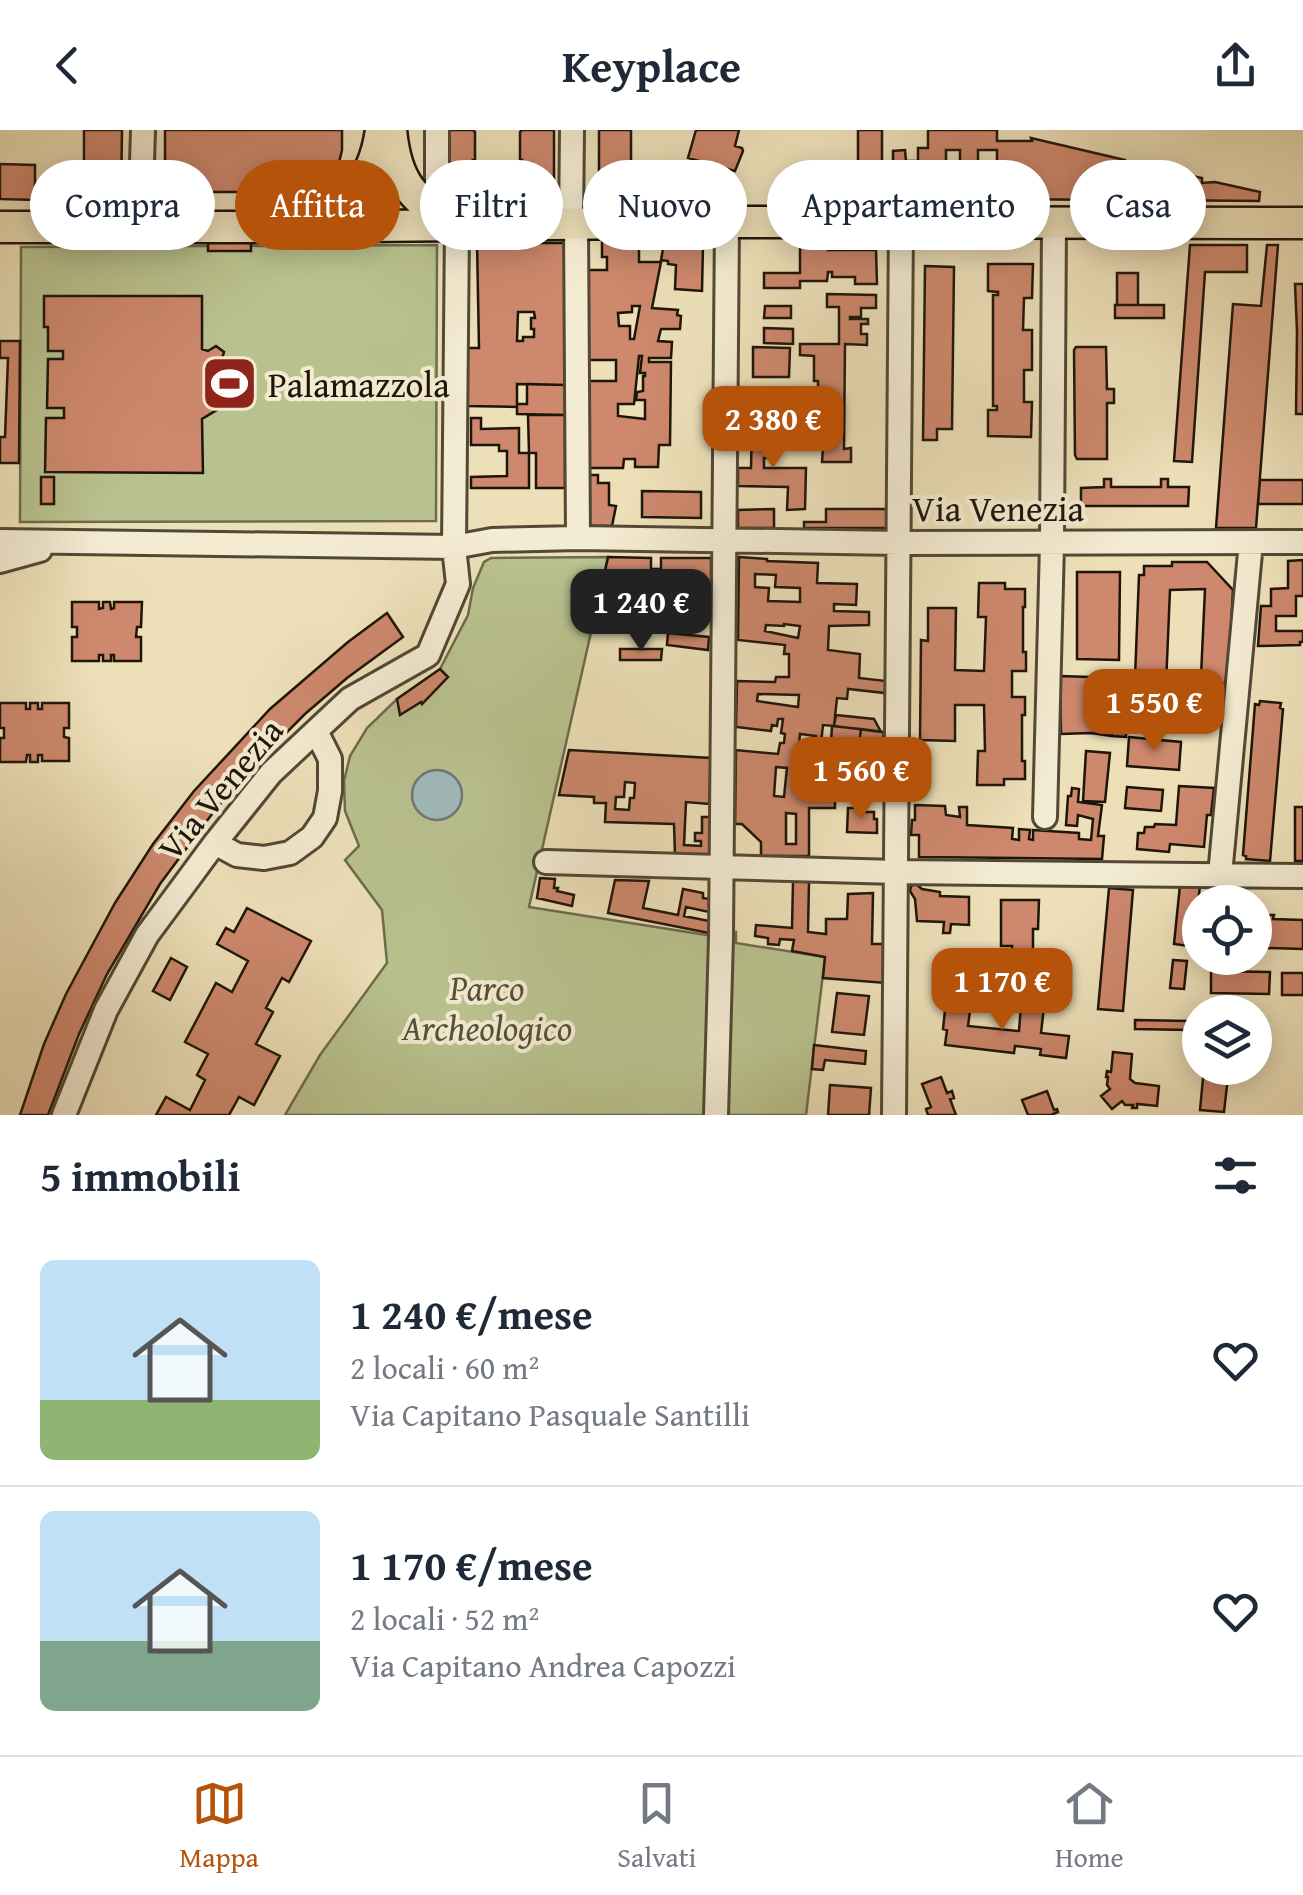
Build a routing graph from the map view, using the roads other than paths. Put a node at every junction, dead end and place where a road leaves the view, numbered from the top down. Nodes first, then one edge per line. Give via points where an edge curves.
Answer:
1 (143, 130) edge
2 (382, 130) edge
3 (391, 130) edge
4 (437, 130) edge
5 (572, 130) edge
6 (142, 160) edge
7 (373, 160) edge
8 (438, 160) edge
9 (420, 199) edge
10 (1050, 222) edge
11 (1054, 222) junction
12 (1303, 223) edge
13 (563, 224) edge
14 (574, 224) junction
15 (583, 224) edge
16 (0, 227) edge
17 (30, 227) edge
18 (449, 250) edge
19 (727, 250) edge
20 (901, 250) edge
21 (578, 538) junction
22 (0, 541) edge
23 (724, 541) junction
24 (73, 542) junction
25 (1251, 542) junction
26 (1303, 542) edge
27 (899, 543) junction
28 (1052, 544) junction
29 (454, 547) junction
30 (0, 560) edge
31 (316, 730) junction
32 (1046, 817) dead end
33 (215, 843) junction
34 (546, 862) dead end
35 (720, 865) junction
36 (897, 872) junction
37 (1220, 875) junction
38 (1303, 876) edge
39 (64, 1115) edge
40 (716, 1115) edge
41 (894, 1115) edge

1 - 6 street
2 - 7 main road
3 - 9 main road via 399,172
4 - 8 street
5 - 14 street
10 - 11 main road
11 - 12 main road
11 - 28 street
13 - 14 main road
14 - 15 main road
14 - 21 street
16 - 17 main road
18 - 29 street
19 - 23 street
20 - 27 street
21 - 23 street, Via Venezia
21 - 29 street, Via Venezia
22 - 24 street, Via Venezia
23 - 27 street, Via Venezia
23 - 35 street
24 - 29 street, Via Venezia
24 - 30 street
25 - 26 street, Via Venezia
25 - 28 street, Via Venezia
25 - 37 street
27 - 28 street, Via Venezia
27 - 36 street
28 - 32 street
29 - 31 street, Via Venezia via 458,584 428,654 350,700
31 - 33 street, Via Venezia
31 - 33 street via 330,759 330,791 325,818 312,837 290,853 264,858 237,856
33 - 39 street, Via Venezia via 146,935 106,1010
34 - 35 street
35 - 36 street
35 - 40 street
36 - 37 street
36 - 41 street
37 - 38 street

